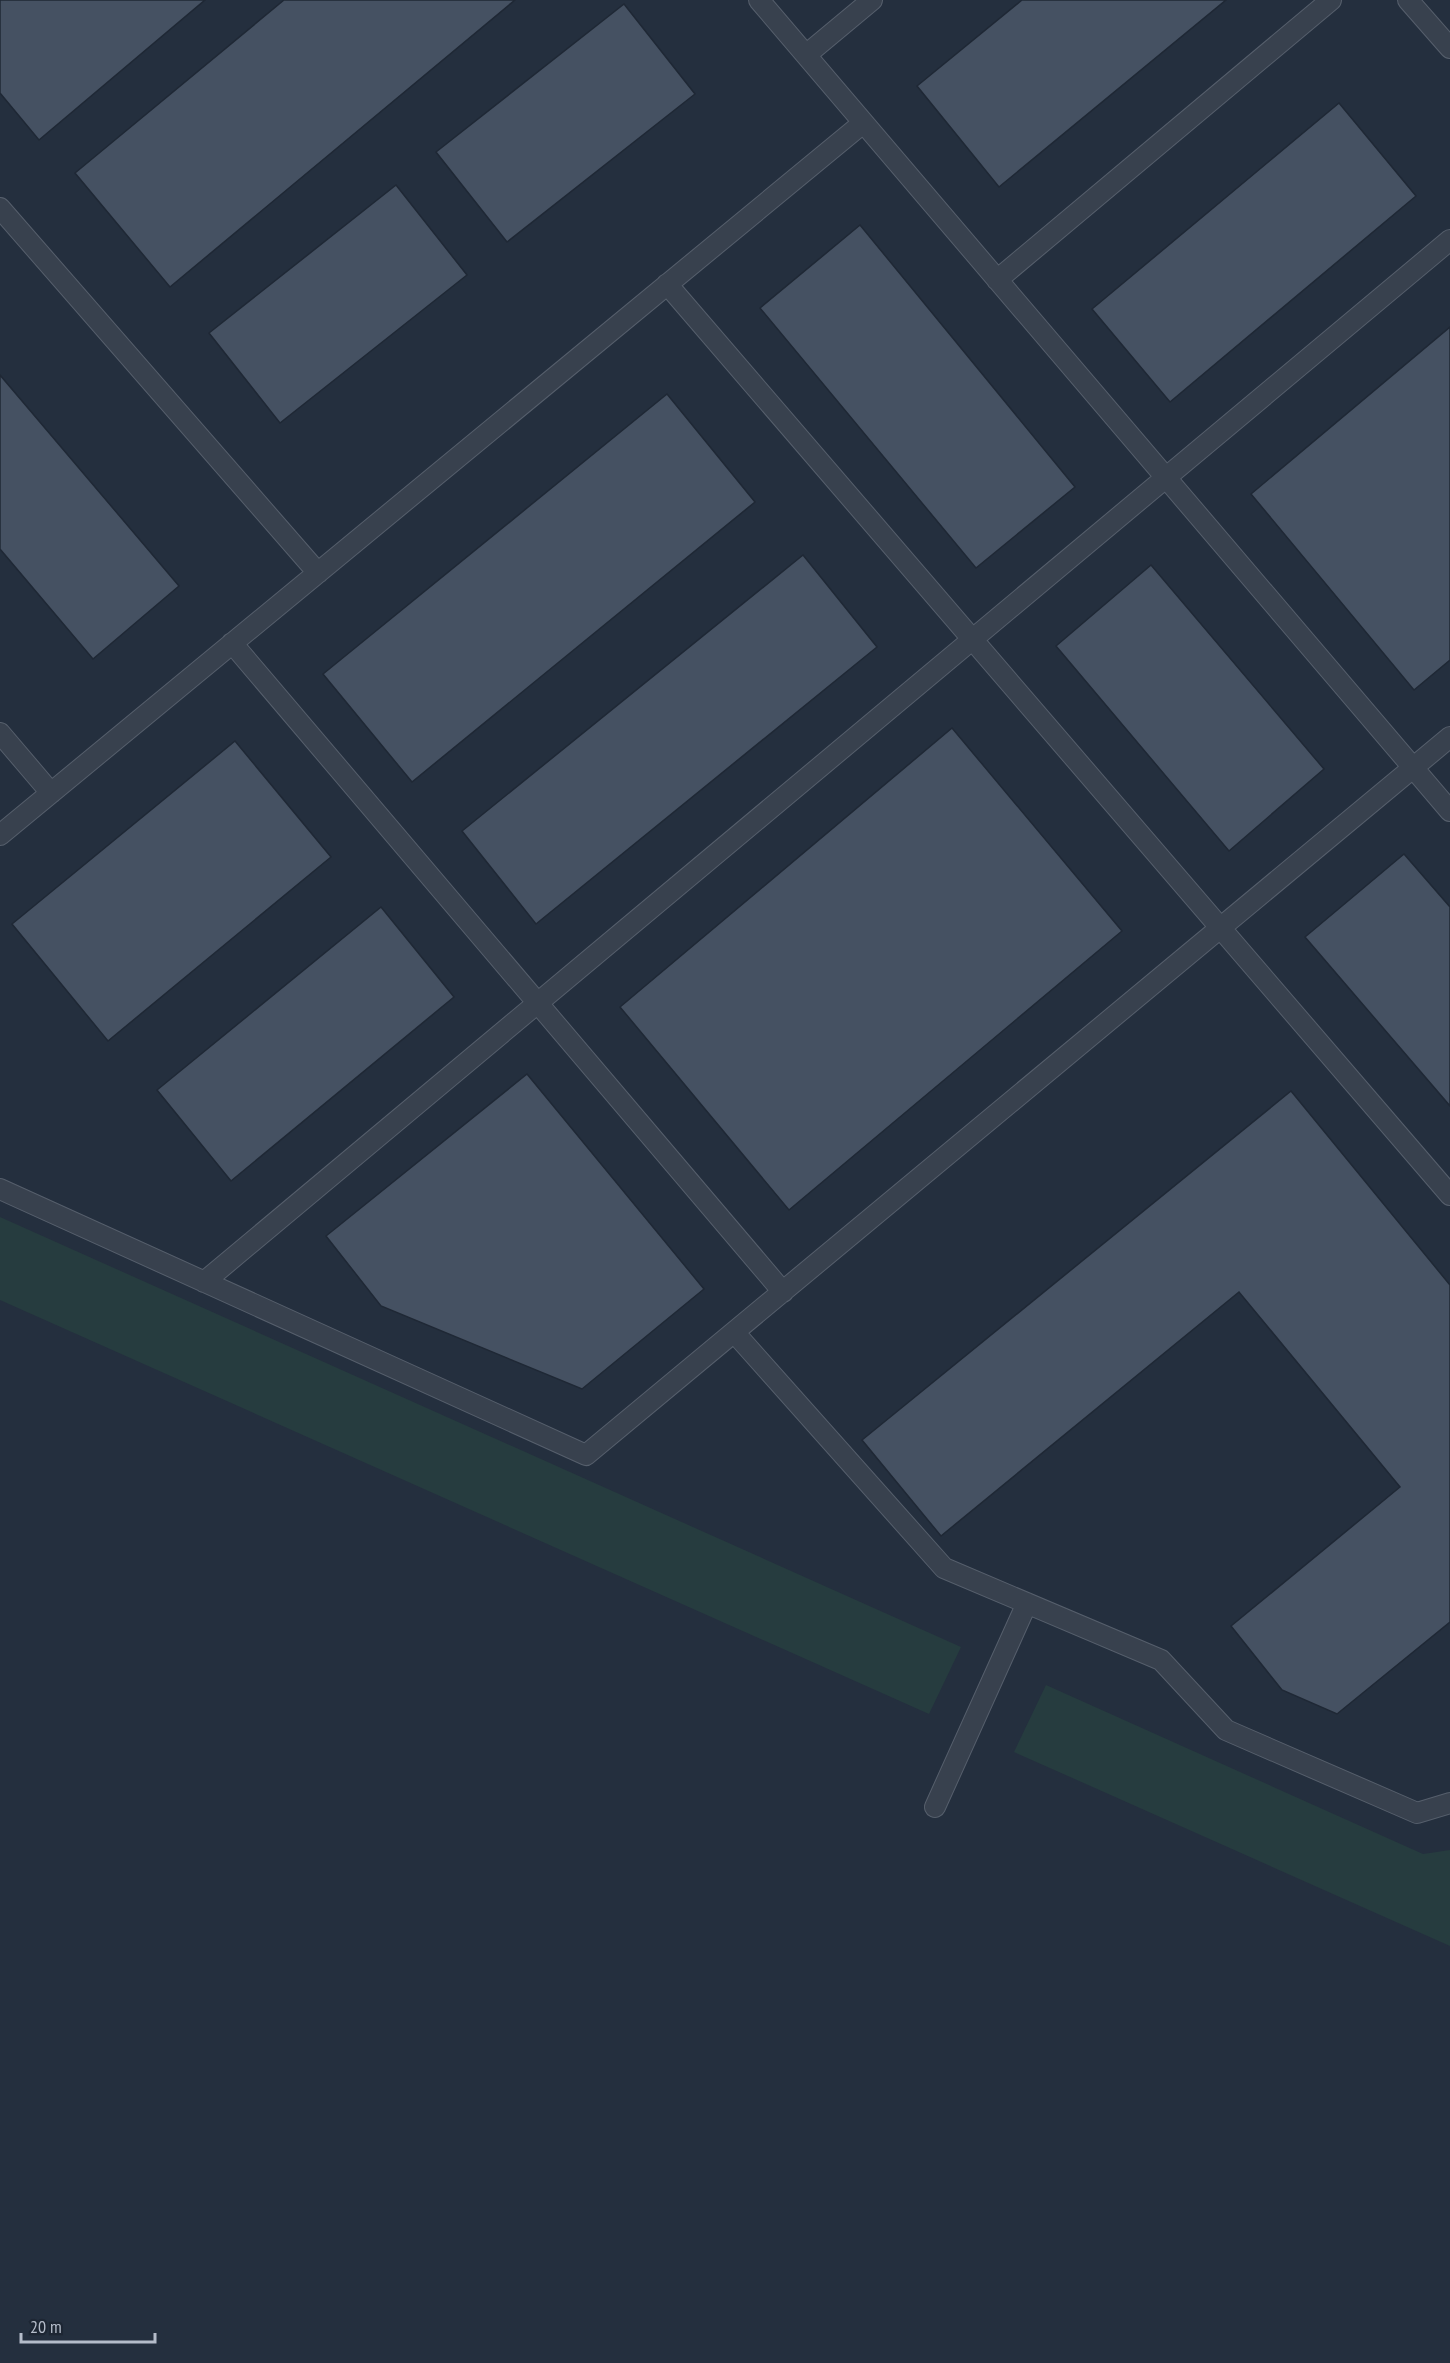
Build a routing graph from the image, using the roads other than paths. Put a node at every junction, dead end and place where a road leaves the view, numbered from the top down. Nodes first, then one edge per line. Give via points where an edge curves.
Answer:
1 (759, 0) edge
2 (872, 0) edge
3 (1331, 0) edge
4 (1411, 1) edge
5 (1450, 48) edge
6 (806, 55) junction
7 (863, 123) junction
8 (0, 208) edge
9 (1450, 240) edge
10 (997, 279) junction
11 (668, 284) junction
12 (1165, 478) junction
13 (318, 573) junction
14 (973, 639) junction
15 (232, 643) junction
16 (0, 733) edge
17 (1450, 737) edge
18 (1413, 768) junction
19 (51, 793) junction
20 (1450, 811) edge
21 (0, 835) edge
22 (1220, 928) junction
23 (537, 1003) junction
24 (0, 1189) edge
25 (1450, 1195) edge
26 (204, 1282) junction
27 (783, 1292) junction
28 (734, 1332) junction
29 (1027, 1603) junction
30 (1450, 1803) edge
31 (935, 1807) dead end

1 - 6 lane
2 - 6 lane
3 - 10 lane
4 - 5 lane
6 - 7 lane
7 - 10 lane
7 - 11 lane
8 - 13 lane
9 - 12 lane
10 - 12 lane
11 - 13 lane
11 - 14 lane
12 - 14 lane
12 - 18 lane
13 - 15 lane
14 - 22 lane
14 - 23 lane
15 - 19 lane
15 - 23 lane
16 - 19 lane
17 - 18 lane
18 - 20 lane
18 - 22 lane
19 - 21 lane
22 - 25 lane
22 - 27 lane
23 - 26 lane
23 - 27 lane
24 - 26 lane
26 - 28 lane via 586,1455
27 - 28 lane
28 - 29 lane via 944,1568
29 - 30 lane via 1161,1660 1226,1730 1417,1813
29 - 31 lane

